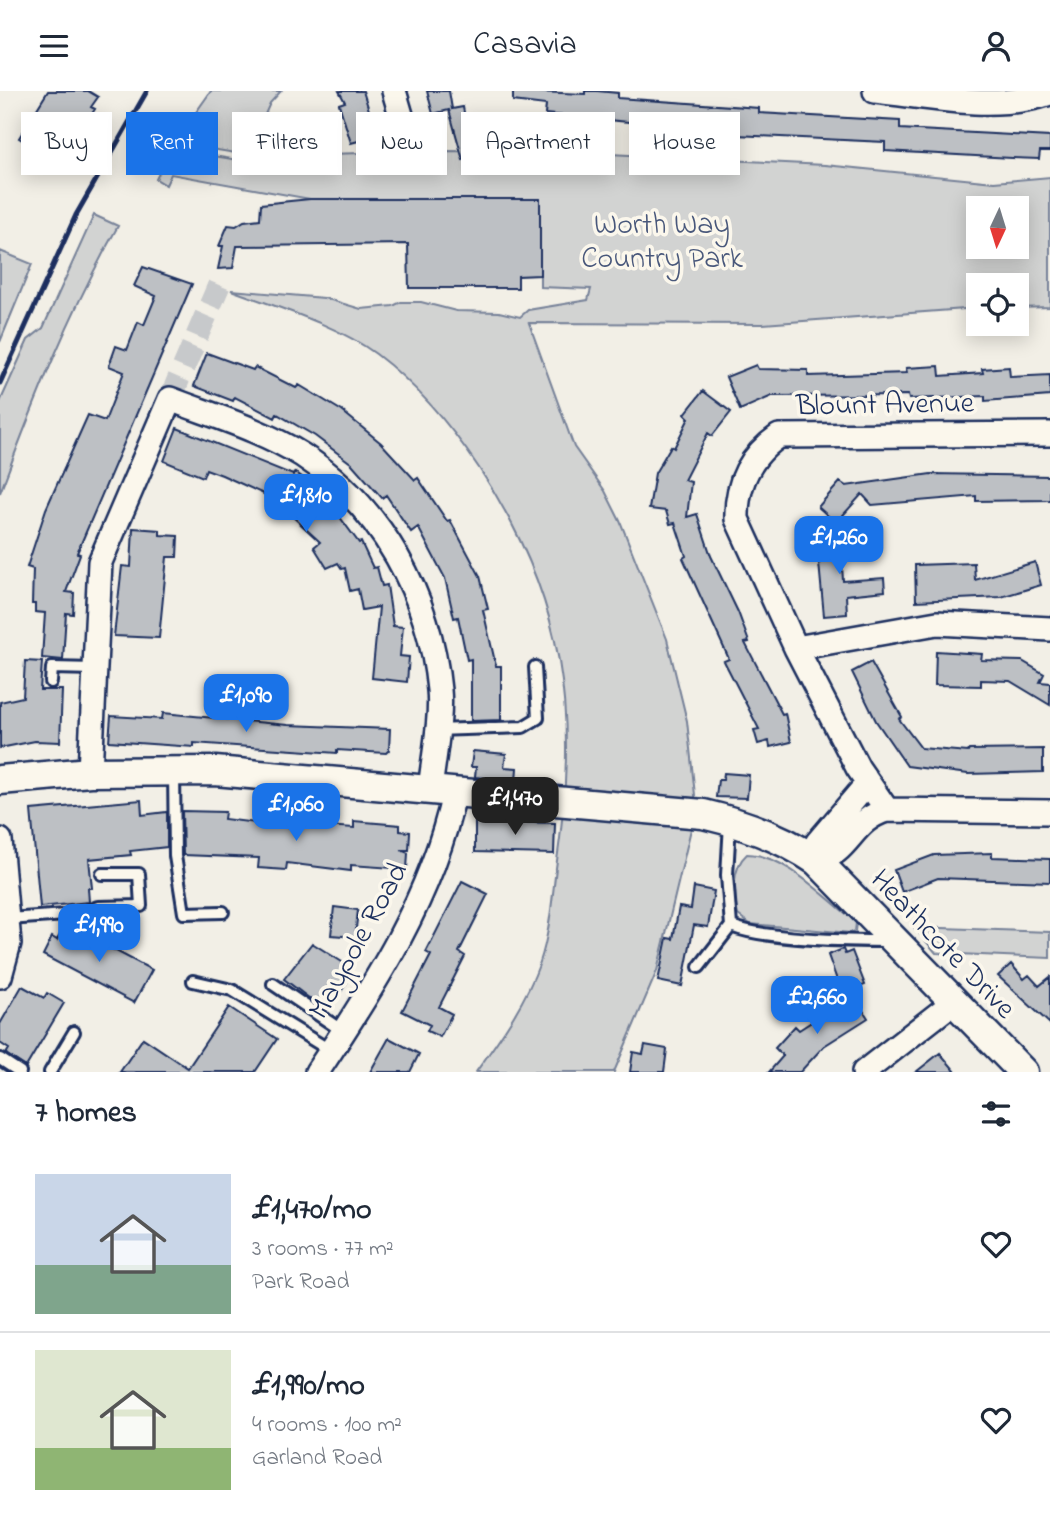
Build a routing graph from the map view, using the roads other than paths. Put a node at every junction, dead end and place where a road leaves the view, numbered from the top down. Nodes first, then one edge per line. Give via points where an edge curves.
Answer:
1 (394, 91) edge
2 (875, 91) edge
3 (1050, 93) edge
4 (400, 112) edge
5 (1050, 434) edge
6 (1050, 629) edge
7 (796, 648) junction
8 (535, 667) dead end
9 (95, 669) junction
10 (51, 682) dead end
11 (435, 730) junction
12 (174, 769) junction
13 (90, 772) junction
14 (0, 780) edge
15 (867, 785) junction
16 (442, 792) junction
17 (887, 810) junction
18 (1050, 812) edge
19 (731, 820) junction
20 (0, 840) edge
21 (817, 861) junction
22 (102, 874) dead end
23 (223, 912) dead end
24 (8, 919) junction
25 (731, 926) junction
26 (896, 941) junction
27 (2, 966) edge
28 (699, 967) dead end
29 (193, 981) dead end
30 (274, 984) dead end
31 (954, 1001) junction
32 (74, 1032) dead end
33 (338, 1042) junction
34 (0, 1059) edge
35 (20, 1072) edge
36 (50, 1072) edge
37 (317, 1072) edge
38 (864, 1072) edge
39 (1023, 1072) edge

1 - 4 street
2 - 3 street via 986,102
5 - 7 street, Blount Avenue via 779,436 760,449 736,498 737,519
6 - 7 street via 937,624
7 - 15 street, Blount Avenue
8 - 11 lane via 538,718 523,727
9 - 10 lane via 51,668
9 - 11 street, Maypole Road via 100,562 170,399 269,437 301,455 355,499 411,579 425,615 440,693
9 - 13 street
11 - 16 street, Maypole Road
12 - 13 street, Heathcote Drive
12 - 16 street, Heathcote Drive
12 - 23 lane via 175,856 184,913
13 - 14 street, Heathcote Drive
15 - 17 street, Blount Avenue
15 - 21 street via 817,843
16 - 19 street, Heathcote Drive
16 - 33 street, Maypole Road via 448,820 423,891 389,959
17 - 18 street
17 - 21 street via 864,819 831,857
19 - 21 street, Heathcote Drive via 800,849
19 - 25 lane via 727,875
20 - 24 street
21 - 26 street, Heathcote Drive
22 - 24 lane via 139,874 141,906
24 - 27 street via 9,943
25 - 26 lane via 762,933
25 - 28 lane
26 - 31 street, Heathcote Drive
29 - 33 lane via 232,990
30 - 33 lane
31 - 38 street
31 - 39 street, Heathcote Drive
32 - 36 lane
33 - 37 street, Maypole Road
34 - 35 lane

